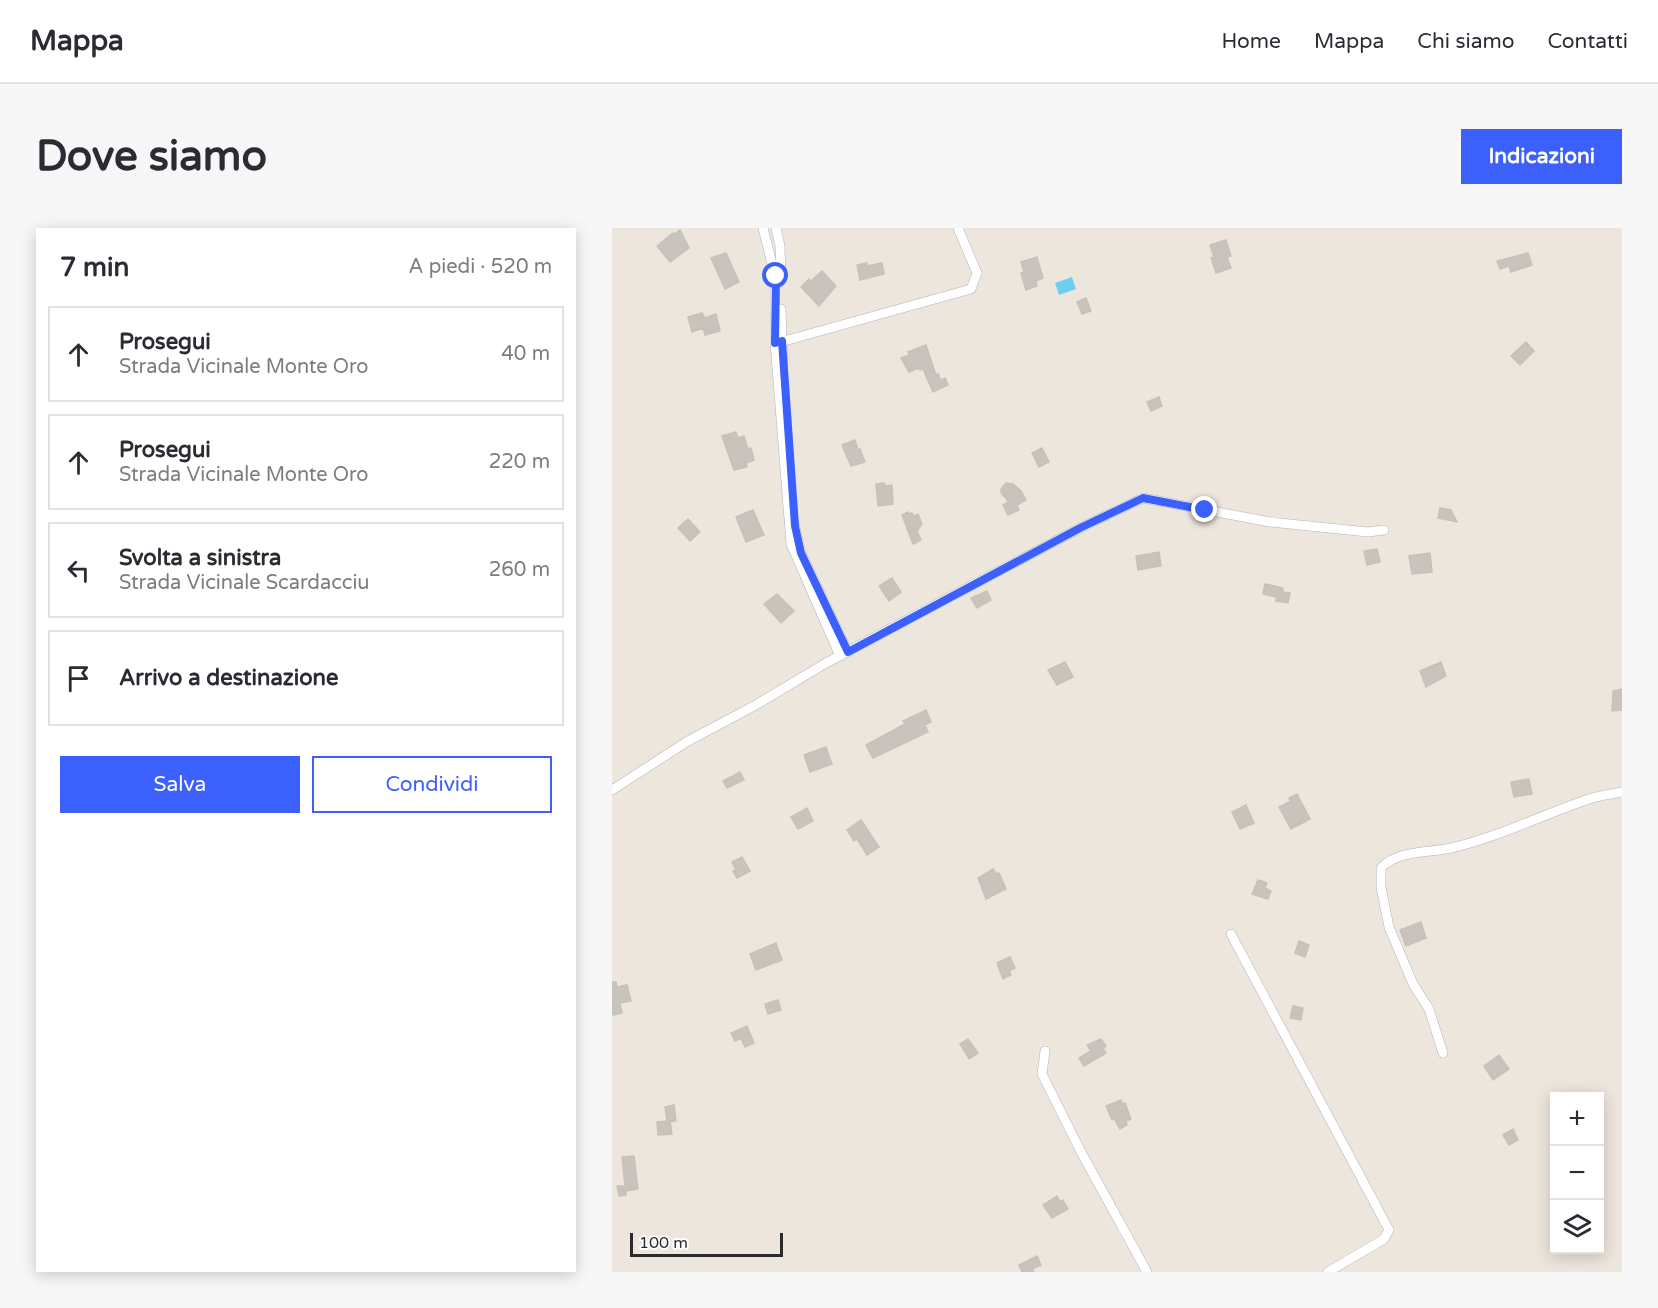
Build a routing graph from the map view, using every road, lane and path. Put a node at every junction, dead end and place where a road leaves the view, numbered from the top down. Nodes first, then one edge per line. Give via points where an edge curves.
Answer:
1 (763, 228) edge
2 (776, 228) edge
3 (958, 228) edge
4 (778, 342) junction
5 (1384, 530) dead end
6 (844, 654) junction
7 (612, 790) edge
8 (1622, 792) edge
9 (1231, 934) dead end
10 (1044, 1051) dead end
11 (1443, 1053) dead end
12 (1147, 1272) edge
13 (1328, 1272) edge

1 - 4 street via 776,276
2 - 4 street via 780,246
3 - 4 street via 977,273 971,289
4 - 6 street via 791,544
5 - 6 street via 1368,532 1270,522 1143,498
6 - 7 street via 688,741
8 - 11 street via 1587,800 1509,831 1450,848 1403,856 1381,868 1389,927 1413,984 1429,1009
9 - 13 street via 1389,1230 1384,1239
10 - 12 street via 1042,1074

